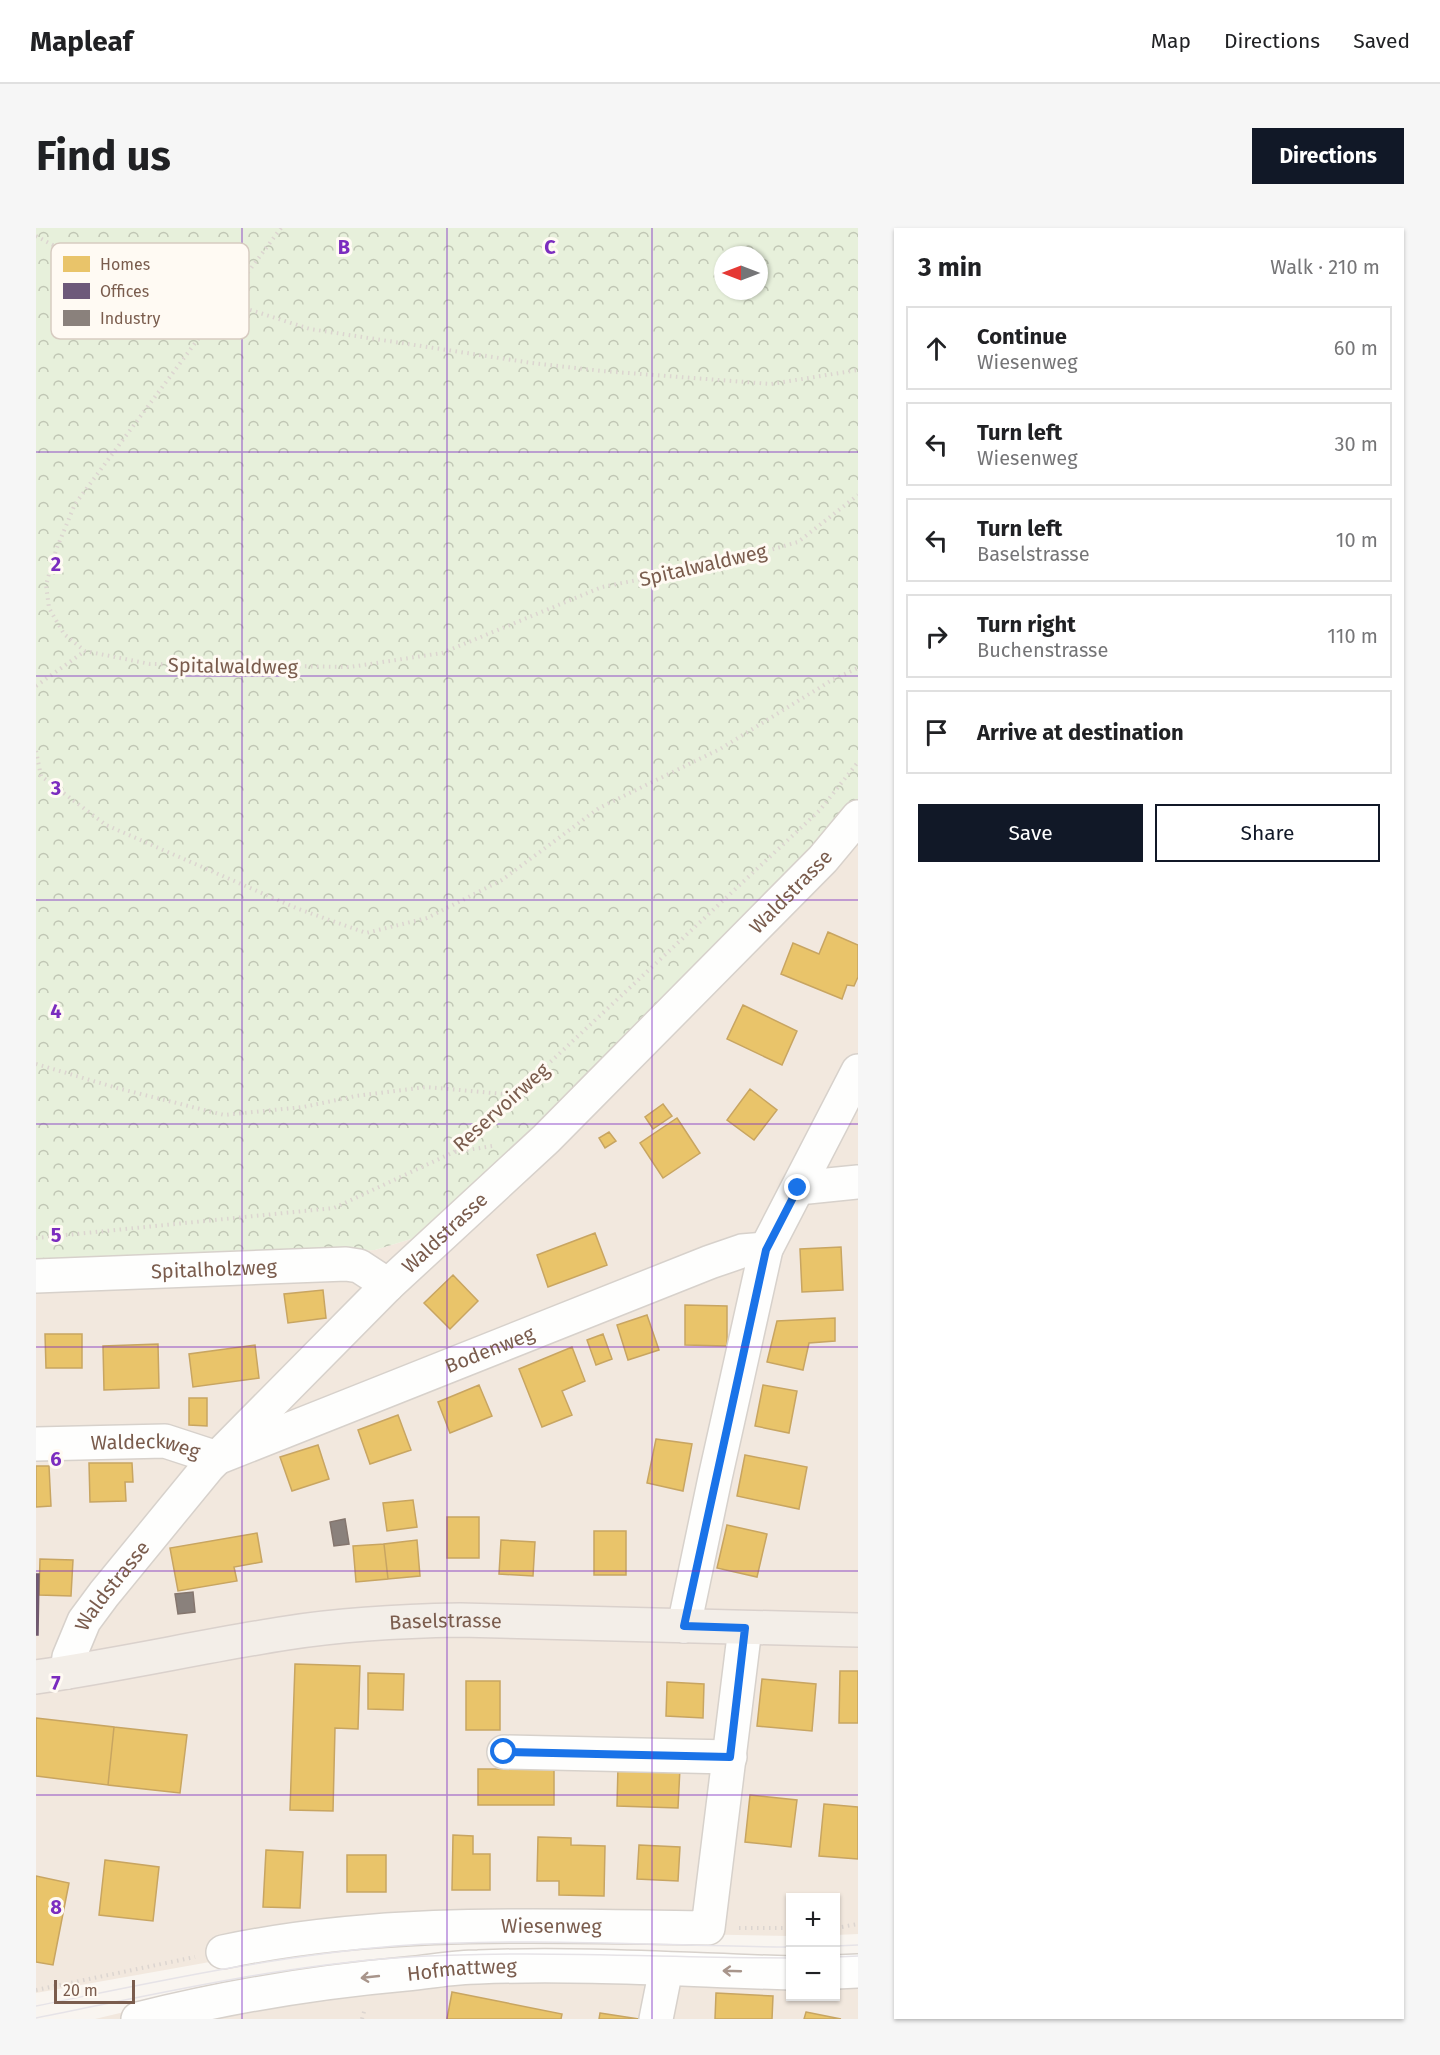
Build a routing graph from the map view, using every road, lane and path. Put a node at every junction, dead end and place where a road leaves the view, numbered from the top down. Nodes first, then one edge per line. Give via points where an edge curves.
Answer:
1 (281, 228) edge
2 (36, 236) edge
3 (51, 244) edge
4 (249, 271) edge
5 (249, 309) edge
6 (199, 339) edge
7 (858, 370) edge
8 (858, 495) edge
9 (85, 651) junction
10 (858, 668) edge
11 (36, 686) edge
12 (36, 751) edge
13 (858, 762) edge
14 (858, 817) edge
15 (36, 1064) edge
16 (858, 1071) edge
17 (515, 1095) junction
18 (858, 1182) edge
19 (798, 1188) junction
20 (36, 1238) edge
21 (766, 1250) junction
22 (36, 1275) edge
23 (388, 1285) junction
24 (36, 1444) edge
25 (217, 1458) junction
26 (684, 1626) junction
27 (745, 1628) junction
28 (858, 1630) edge
29 (52, 1674) edge
30 (504, 1752) dead end
31 (730, 1757) junction
32 (858, 1924) edge
33 (840, 1927) edge
34 (708, 1928) junction
35 (786, 1928) edge
36 (223, 1952) joint
37 (666, 1969) junction
38 (858, 1971) edge
39 (840, 1972) edge
40 (786, 1973) edge
41 (36, 1990) edge
42 (138, 2019) edge
43 (656, 2019) edge

1 - 4 path, Spitalwaldweg
2 - 3 path
5 - 7 path via 310,328 532,363 771,384
6 - 9 path, Spitalwaldweg via 75,504 56,550 46,585 50,608 64,634
8 - 9 path, Spitalwaldweg via 798,542 728,562 602,587 442,653 350,667 282,667 150,664
9 - 11 path
10 - 12 path via 831,680 720,749 599,808 502,880 427,918 366,933 287,904 106,825 41,776
13 - 17 path, Reservoirweg via 820,810
14 - 23 street, Waldstrasse via 823,859 546,1139
15 - 17 path via 224,1115 426,1087
16 - 19 street
17 - 20 path, Reservoirweg via 454,1152 334,1208
18 - 19 street
19 - 21 street
21 - 25 street, Bodenweg via 742,1251 710,1262
21 - 26 street
22 - 23 street, Spitalholzweg via 346,1264 359,1266
23 - 25 street, Waldstrasse
24 - 25 street, Waldeckweg via 165,1441
25 - 29 street, Waldstrasse via 104,1594 84,1621 69,1657
26 - 27 main road, Baselstrasse
26 - 29 main road, Baselstrasse via 460,1620 358,1624
27 - 28 main road, Baselstrasse
27 - 31 street
30 - 31 street
31 - 34 street
32 - 33 path
34 - 35 path
34 - 36 street, Wiesenweg via 522,1925 393,1929 267,1942
36 - 41 path
40 -> 37 street, Hofmattweg
37 -> 42 street, Hofmattweg via 486,1966 371,1976 216,2000
37 - 43 street
38 - 39 street

